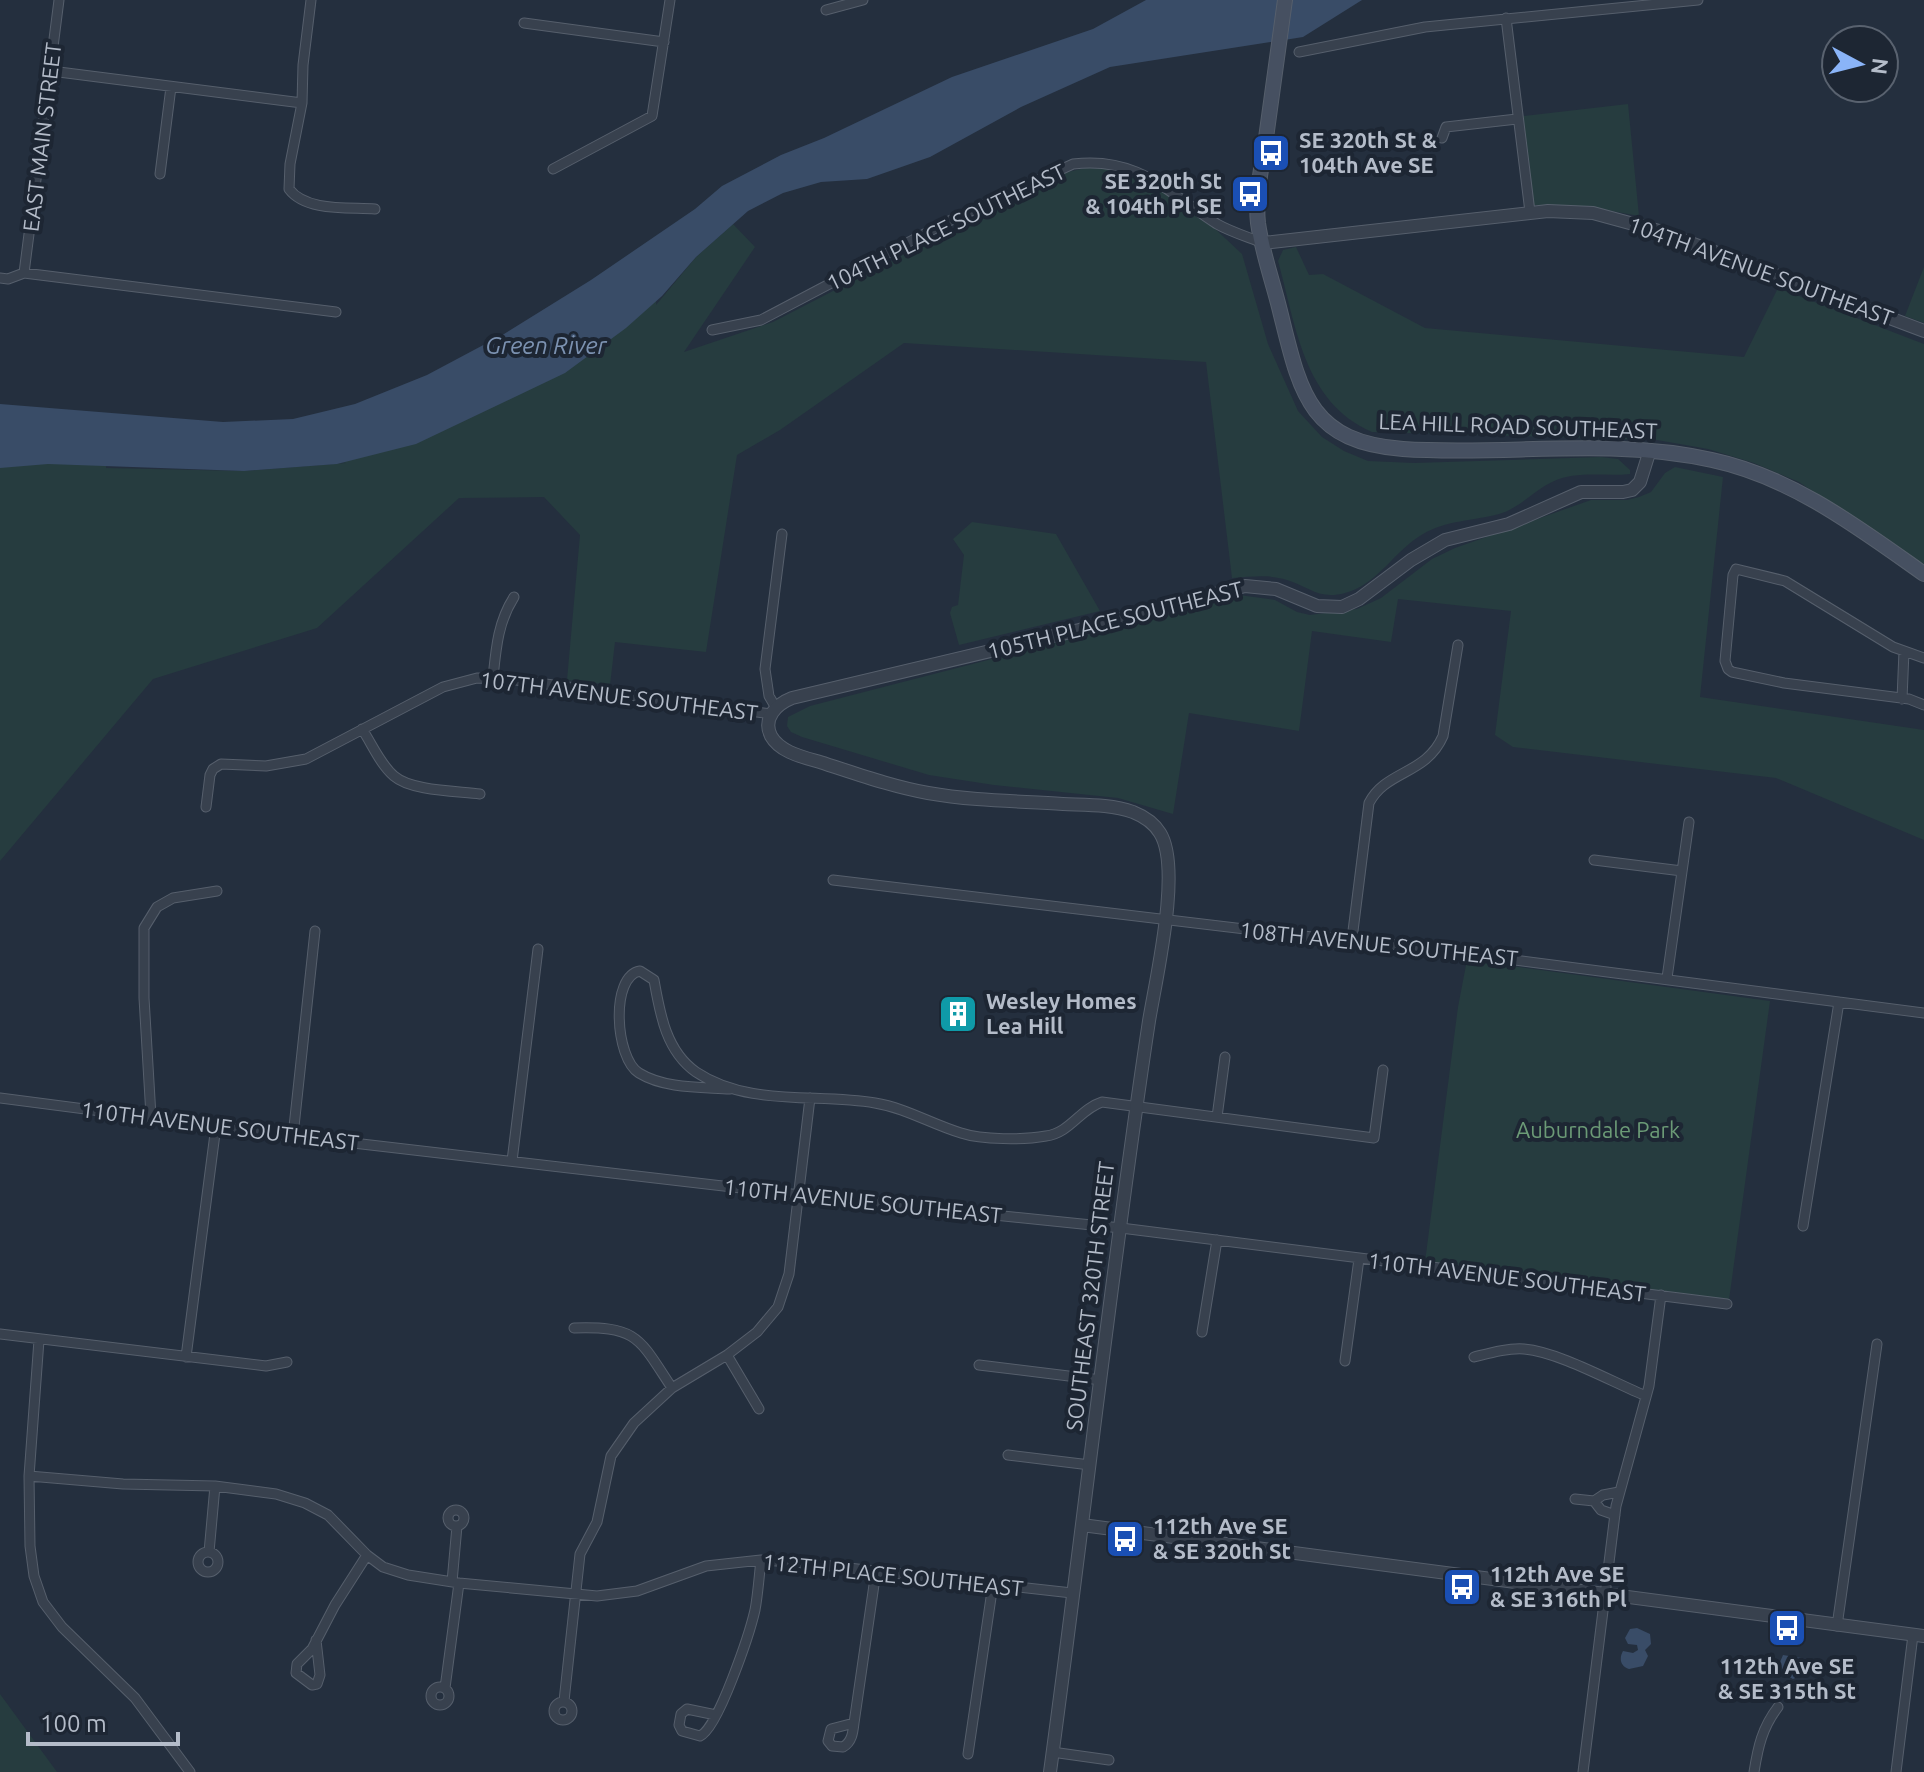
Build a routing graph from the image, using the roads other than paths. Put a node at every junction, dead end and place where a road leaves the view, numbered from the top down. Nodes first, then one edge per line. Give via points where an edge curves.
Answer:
1 (59, 0) edge
2 (311, 0) edge
3 (670, 0) edge
4 (863, 0) edge
5 (1285, 0) edge
6 (1698, 0) edge
7 (826, 10) dead end
8 (1506, 18) junction
9 (524, 23) dead end
10 (664, 42) junction
11 (1299, 52) dead end
12 (51, 71) junction
13 (171, 87) junction
14 (302, 103) junction
15 (1517, 119) junction
16 (1442, 138) dead end
17 (553, 169) dead end
18 (160, 174) dead end
19 (375, 209) dead end
20 (1530, 212) junction
21 (1263, 243) junction
22 (24, 273) junction
23 (0, 278) edge
24 (336, 312) dead end
25 (712, 330) dead end
26 (1924, 331) edge
27 (1650, 450) junction
28 (782, 534) dead end
29 (1924, 574) edge
30 (514, 597) dead end
31 (1458, 645) dead end
32 (1904, 651) junction
33 (1924, 658) edge
34 (493, 678) junction
35 (1902, 699) junction
36 (1924, 705) edge
37 (773, 711) junction
38 (362, 729) junction
39 (480, 794) dead end
40 (206, 807) dead end
41 (1689, 822) dead end
42 (1594, 860) dead end
43 (1682, 871) junction
44 (833, 880) dead end
45 (217, 891) dead end
46 (1165, 920) junction
47 (315, 931) dead end
48 (1352, 939) junction
49 (538, 949) dead end
50 (1667, 978) junction
51 (1839, 1002) junction
52 (1924, 1013) edge
53 (1225, 1057) dead end
54 (1383, 1070) dead end
55 (730, 1089) junction
56 (0, 1098) edge
57 (810, 1098) junction
58 (1136, 1106) junction
59 (151, 1116) junction
60 (1217, 1117) junction
61 (216, 1126) junction
62 (293, 1136) junction
63 (512, 1161) junction
64 (800, 1195) junction
65 (1803, 1226) dead end
66 (1121, 1228) junction
67 (1217, 1240) junction
68 (1359, 1259) junction
69 (1661, 1295) junction
70 (1727, 1304) dead end
71 (574, 1328) dead end
72 (1202, 1332) dead end
73 (0, 1334) edge
74 (39, 1340) junction
75 (1877, 1344) dead end
76 (727, 1355) junction
77 (186, 1357) junction
78 (1474, 1357) dead end
79 (1345, 1361) dead end
80 (287, 1362) dead end
81 (979, 1365) dead end
82 (1101, 1380) junction
83 (672, 1388) junction
84 (1646, 1396) junction
85 (759, 1409) dead end
86 (1008, 1455) dead end
87 (1090, 1465) junction
88 (29, 1476) junction
89 (215, 1486) junction
90 (1619, 1492) junction
91 (1575, 1499) dead end
92 (1594, 1501) junction
93 (1615, 1515) junction
94 (1082, 1525) junction
95 (457, 1526) dead end
96 (209, 1552) dead end
97 (367, 1555) junction
98 (761, 1560) junction
99 (876, 1571) junction
100 (455, 1582) junction
101 (993, 1584) junction
102 (1072, 1593) junction
103 (1607, 1593) junction
104 (576, 1595) junction
105 (1837, 1626) junction
106 (1918, 1636) edge
107 (316, 1640) dead end
108 (445, 1688) dead end
109 (564, 1701) dead end
110 (1778, 1707) dead end
111 (716, 1715) dead end
112 (854, 1723) dead end
113 (1052, 1752) junction
114 (968, 1754) dead end
115 (1109, 1760) dead end
116 (190, 1772) edge
117 (1050, 1772) edge
118 (1583, 1772) edge
119 (1754, 1772) edge
120 (1896, 1772) edge

1 - 12 street, EAST MAIN STREET
2 - 14 street
3 - 10 street
4 - 7 street
5 - 21 main road via 1258,204
6 - 8 street
8 - 11 street via 1425,27
8 - 15 street
9 - 10 street
10 - 17 street via 652,116
12 - 13 street
12 - 22 street, EAST MAIN STREET
13 - 14 street
13 - 18 street
14 - 19 street via 288,180 291,192 319,205
15 - 16 street via 1446,127
15 - 20 street
20 - 21 street, 104TH AVENUE SOUTHEAST
20 - 26 street, 104TH AVENUE SOUTHEAST via 1579,211 1625,220
21 - 25 street, 104TH PLACE SOUTHEAST via 1219,225 1130,168 1095,161 1073,164 947,222 761,320
21 - 27 main road, LEA HILL ROAD SOUTHEAST via 1307,400 1348,437 1416,449
22 - 23 street
22 - 24 street
27 - 29 main road, LEA HILL ROAD SOUTHEAST via 1734,465 1794,490
27 - 37 street, 105TH PLACE SOUTHEAST via 1634,489 1581,492 1509,524 1445,540 1342,607 1308,604 1266,587 1234,588 810,693 784,701
28 - 37 street via 765,669
30 - 34 street via 498,632
31 - 48 street via 1438,747 1417,767 1389,781 1369,803
32 - 33 street
32 - 35 street
32 - 35 street via 1785,581 1736,569 1733,575 1725,661 1732,672
34 - 37 street, 107TH AVENUE SOUTHEAST
34 - 38 street, 107TH AVENUE SOUTHEAST via 443,687
35 - 36 street
37 - 46 street, SOUTHEAST 320TH STREET via 769,729 781,747 889,784 960,797 1138,814 1158,828 1169,855
38 - 39 street via 401,781
38 - 40 street, 107TH AVENUE SOUTHEAST via 297,762 221,764 211,771
41 - 43 street
42 - 43 street
43 - 50 street
44 - 46 street, 108TH AVENUE SOUTHEAST
45 - 59 street via 173,898 157,907 144,928
46 - 48 street, 108TH AVENUE SOUTHEAST
46 - 58 street, SOUTHEAST 320TH STREET
47 - 62 street
48 - 50 street, 108TH AVENUE SOUTHEAST
49 - 63 street
50 - 51 street, 108TH AVENUE SOUTHEAST
51 - 52 street, 108TH AVENUE SOUTHEAST
51 - 65 street
53 - 60 street
54 - 60 street via 1374,1138
55 - 55 street via 684,1061 666,1030 654,980 633,972 627,978 620,1023 632,1066 640,1074 674,1084
55 - 57 street
56 - 59 street, 110TH AVENUE SOUTHEAST
57 - 58 street via 901,1108 974,1136 1051,1136 1102,1102
57 - 64 street
58 - 60 street
58 - 66 street, SOUTHEAST 320TH STREET
59 - 61 street, 110TH AVENUE SOUTHEAST
61 - 62 street, 110TH AVENUE SOUTHEAST
61 - 77 street
62 - 63 street, 110TH AVENUE SOUTHEAST
63 - 64 street, 110TH AVENUE SOUTHEAST
64 - 66 street, 110TH AVENUE SOUTHEAST
64 - 76 street via 782,1298 763,1326
66 - 67 street, 110TH AVENUE SOUTHEAST
66 - 82 street, SOUTHEAST 320TH STREET
67 - 68 street, 110TH AVENUE SOUTHEAST
67 - 72 street
68 - 69 street, 110TH AVENUE SOUTHEAST
68 - 79 street
69 - 70 street, 110TH AVENUE SOUTHEAST
69 - 84 street
71 - 83 street via 608,1327 629,1335 644,1345
73 - 74 street
74 - 77 street
74 - 88 street
75 - 105 street
76 - 83 street
76 - 85 street
77 - 80 street via 266,1366
78 - 84 street via 1510,1349 1534,1351
81 - 82 street
82 - 87 street, SOUTHEAST 320TH STREET
83 - 104 street via 634,1423 611,1456 597,1522 580,1554
84 - 90 street
86 - 87 street
87 - 94 street, SOUTHEAST 320TH STREET
88 - 89 street, 112TH PLACE SOUTHEAST
88 - 116 street via 30,1546 43,1602 153,1720
89 - 96 street
89 - 97 street, 112TH PLACE SOUTHEAST via 276,1494 312,1506 337,1522
90 - 92 street
90 - 93 street
91 - 92 street
92 - 93 street
93 - 103 street
94 - 102 street, SOUTHEAST 320TH STREET
94 - 103 street
95 - 100 street
97 - 100 street, 112TH PLACE SOUTHEAST via 400,1573
97 - 107 street
98 - 99 street, 112TH PLACE SOUTHEAST
98 - 104 street, 112TH PLACE SOUTHEAST via 706,1566 619,1594
98 - 111 street via 749,1632
99 - 101 street, 112TH PLACE SOUTHEAST
99 - 112 street
100 - 104 street, 112TH PLACE SOUTHEAST
100 - 108 street
101 - 102 street, 112TH PLACE SOUTHEAST
101 - 114 street
102 - 113 street, SOUTHEAST 320TH STREET
103 - 105 street
103 - 118 street
104 - 109 street
105 - 106 street
106 - 120 street
110 - 119 street via 1766,1724
113 - 115 street
113 - 117 street, SOUTHEAST 320TH STREET

